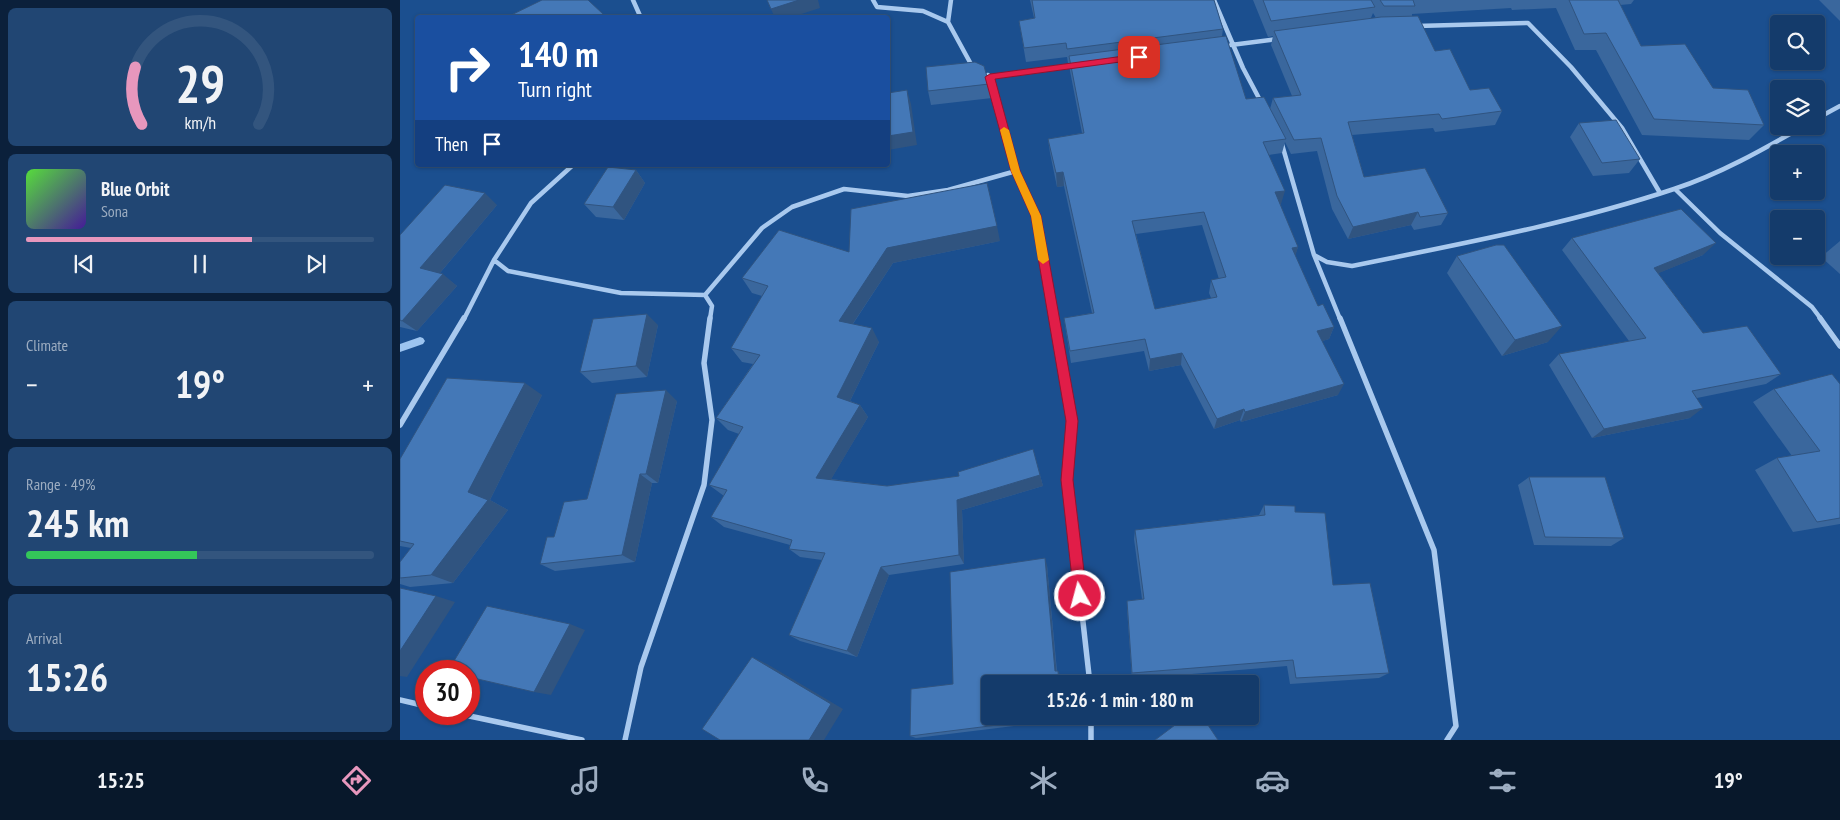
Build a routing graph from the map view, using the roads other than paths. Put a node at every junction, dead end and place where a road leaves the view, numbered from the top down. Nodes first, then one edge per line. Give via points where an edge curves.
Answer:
1 (633, 0) edge
2 (872, 0) edge
3 (951, 0) edge
4 (1214, 0) edge
5 (640, 15) edge
6 (948, 22) junction
7 (1414, 26) edge
8 (1280, 39) edge
9 (1232, 44) junction
10 (1223, 46) edge
11 (1087, 64) edge
12 (980, 71) edge
13 (985, 74) edge
14 (990, 77) junction
15 (1840, 106) edge
16 (1265, 110) edge
17 (1825, 114) edge
18 (1278, 135) edge
19 (1788, 135) edge
20 (571, 167) edge
21 (1016, 171) junction
22 (1675, 189) junction
23 (1660, 193) junction
24 (1314, 254) junction
25 (494, 260) junction
26 (705, 295) junction
27 (1840, 346) edge
28 (400, 425) edge
29 (1089, 675) edge
30 (400, 700) edge
31 (415, 703) edge
32 (480, 718) edge
33 (1091, 725) edge
34 (582, 740) edge
35 (625, 740) edge
36 (1091, 740) edge
37 (1447, 740) edge

1 - 5 street
2 - 6 street via 877,7 923,10
3 - 6 street
4 - 9 street
6 - 12 street via 972,68
7 - 23 street via 1528,23 1571,67 1622,128
8 - 9 street
9 - 10 street
9 - 16 street
11 - 14 street
13 - 14 street
14 - 21 street
15 - 17 street
18 - 24 street via 1286,152
19 - 22 street via 1748,158
20 - 25 street via 531,203
21 - 26 street via 948,190 908,196 844,189 792,207 762,228
21 - 29 street via 1036,216 1072,421 1067,480
22 - 23 street
22 - 27 street via 1720,233 1812,307
23 - 24 street via 1511,234 1352,266 1327,262
24 - 37 street via 1434,550 1456,726
25 - 26 street via 508,271 621,293
25 - 28 street
26 - 35 street via 712,306 704,363 712,420 704,485 641,667
30 - 31 street
32 - 34 street
33 - 36 street

